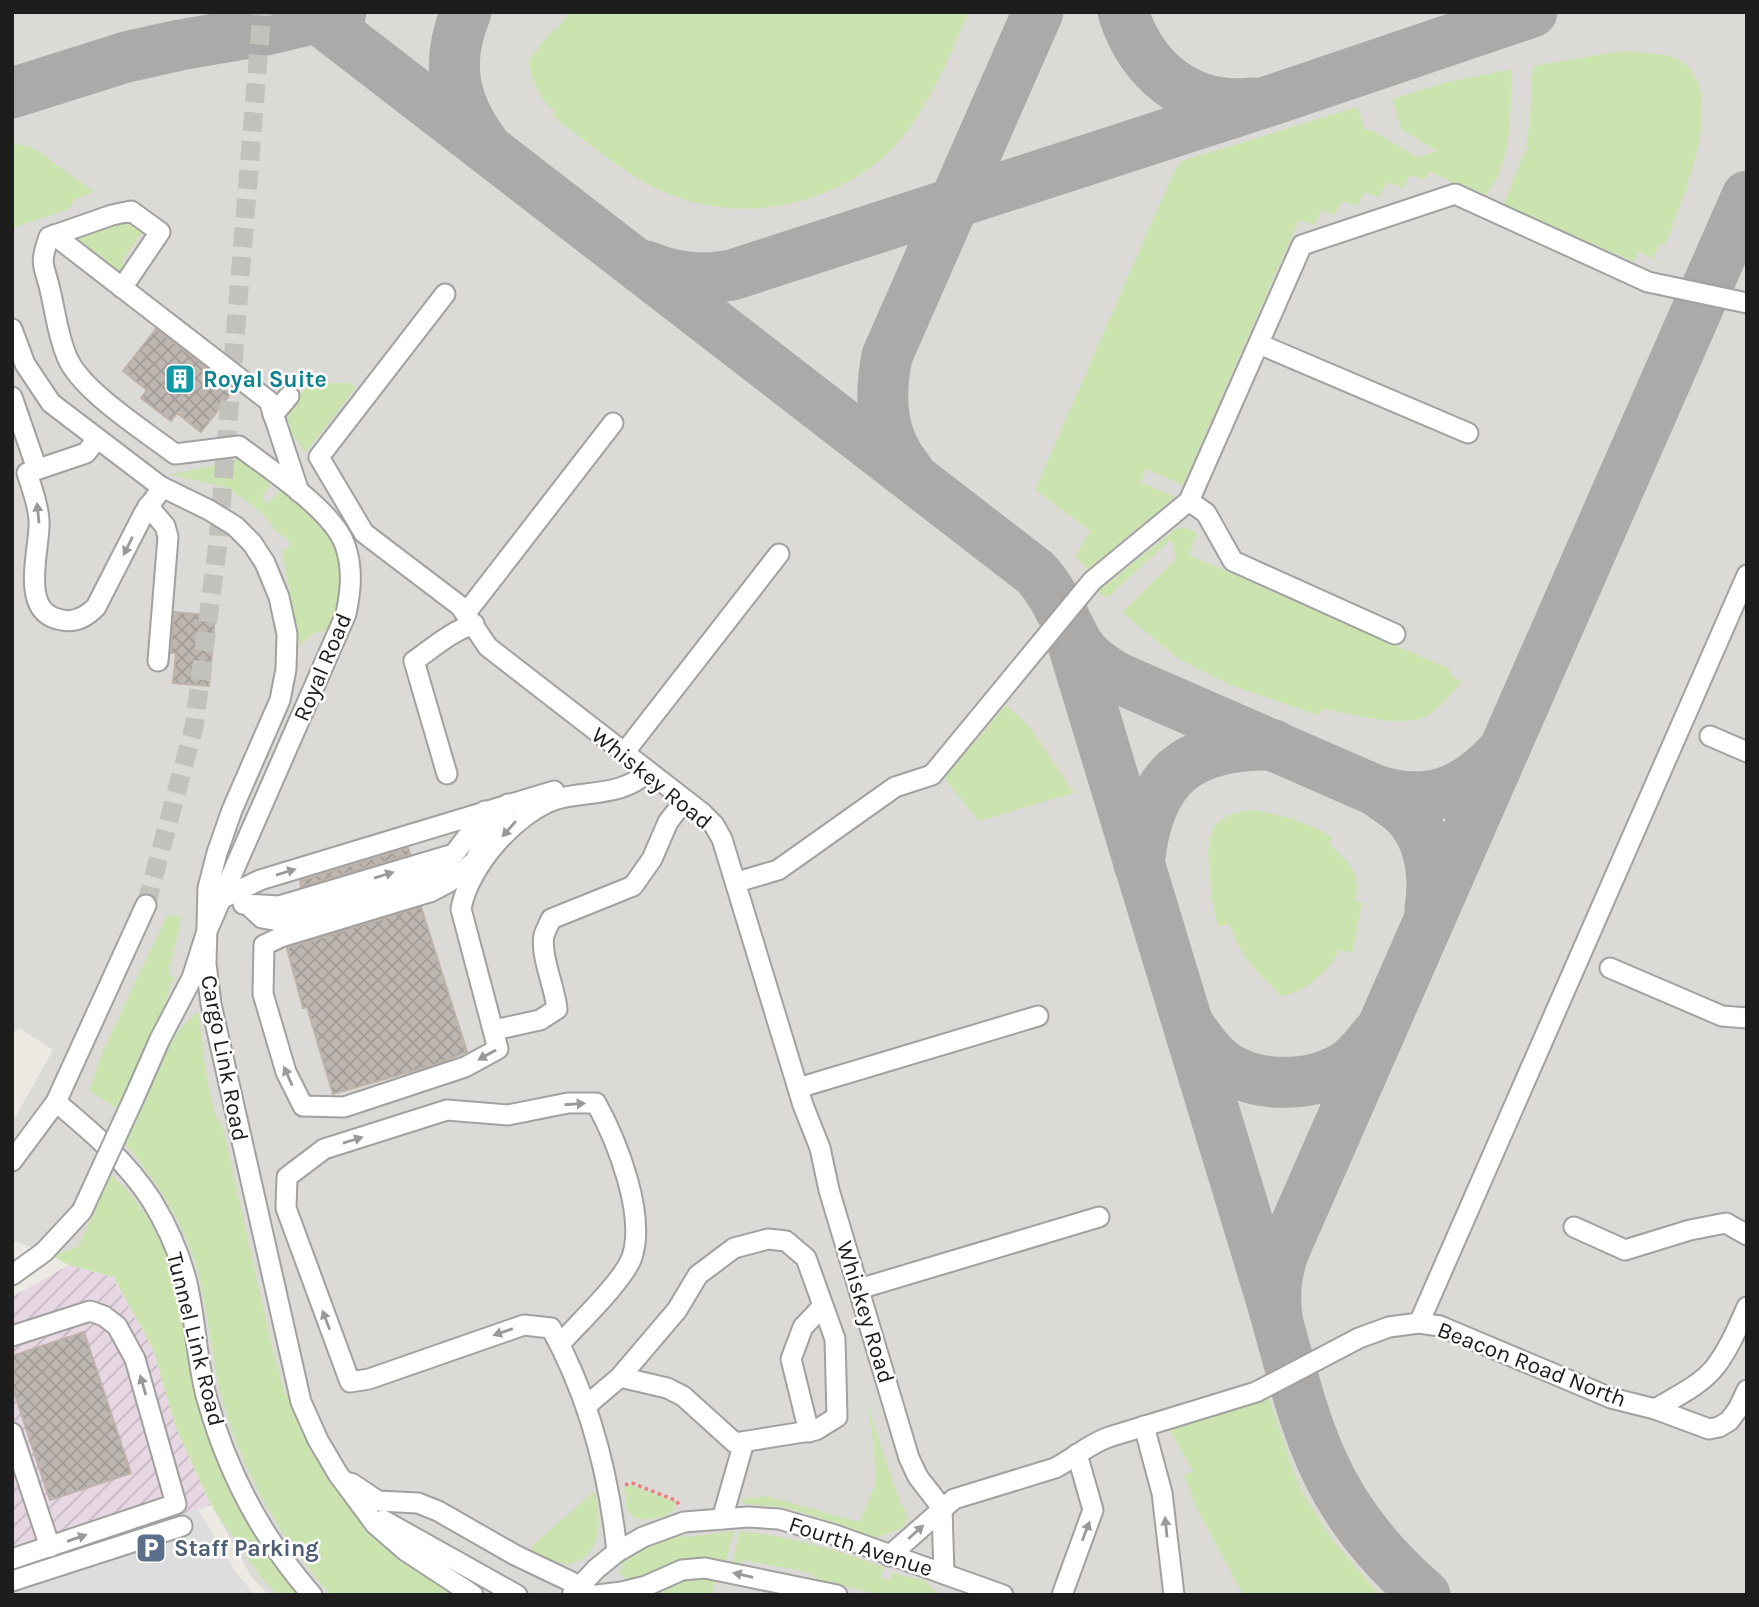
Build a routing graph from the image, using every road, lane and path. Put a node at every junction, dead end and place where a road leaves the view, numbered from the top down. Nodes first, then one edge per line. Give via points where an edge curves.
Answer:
1 (54, 235) junction
2 (122, 288) junction
3 (445, 295) dead end
4 (1747, 303) edge
5 (12, 329) edge
6 (1259, 344) junction
7 (289, 396) dead end
8 (12, 397) edge
9 (273, 415) junction
10 (613, 423) dead end
11 (1468, 433) dead end
12 (97, 439) junction
13 (37, 469) junction
14 (162, 488) junction
15 (299, 494) junction
16 (1188, 501) junction
17 (148, 506) junction
18 (779, 554) dead end
19 (1747, 575) edge
20 (470, 618) junction
21 (1395, 634) dead end
22 (158, 661) dead end
23 (1710, 736) dead end
24 (1747, 752) edge
25 (624, 753) junction
26 (647, 771) junction
27 (447, 774) dead end
28 (592, 795) junction
29 (685, 800) junction
30 (508, 804) junction
31 (485, 811) junction
32 (737, 882) junction
33 (215, 893) junction
34 (146, 905) tunnel mouth
35 (207, 931) junction
36 (1610, 968) dead end
37 (1038, 1016) dead end
38 (1747, 1018) edge
39 (494, 1030) junction
40 (798, 1088) junction
41 (56, 1102) junction
42 (12, 1161) edge
43 (1099, 1217) dead end
44 (1574, 1227) dead end
45 (1747, 1235) edge
46 (12, 1275) edge
47 (859, 1289) junction
48 (823, 1306) junction
49 (1747, 1307) edge
50 (1419, 1323) junction
51 (12, 1336) edge
52 (560, 1344) junction
53 (620, 1377) junction
54 (1747, 1390) edge
55 (586, 1406) junction
56 (1656, 1409) junction
57 (1144, 1426) junction
58 (809, 1432) junction
59 (12, 1433) edge
60 (744, 1442) junction
61 (1077, 1454) junction
62 (338, 1474) junction
63 (625, 1485) dead end
64 (942, 1508) junction
65 (680, 1509) dead end
66 (364, 1510) junction
67 (722, 1519) junction
68 (182, 1526) dead end
69 (50, 1547) junction
70 (617, 1552) junction
71 (889, 1556) junction
72 (12, 1559) edge
73 (944, 1574) junction
74 (12, 1581) edge
75 (585, 1593) edge
76 (1064, 1594) edge
77 (312, 1595) edge
78 (473, 1595) edge
79 (517, 1595) edge
80 (837, 1595) edge
81 (1003, 1595) edge
82 (1174, 1595) edge

1 - 2 lane
1 - 2 lane via 131,211 160,232
1 - 15 lane, Royal Road via 49,237 41,260 68,360 86,385 175,454 239,446
2 - 9 lane via 269,401
3 - 20 lane, Whiskey Road via 319,457 364,533
4 - 6 lane via 1648,282 1455,194 1301,245
5 - 12 lane via 25,364 51,402
6 - 11 lane
6 - 16 lane
7 - 9 lane
8 - 13 lane
9 - 15 lane
10 - 20 lane
12 - 13 lane via 86,453
12 - 14 lane
17 -> 13 lane via 96,607 84,617 58,620 43,608 33,581 39,518 27,473
14 - 17 lane
14 - 33 lane via 209,510 252,542 279,597 287,634 279,701 216,853
15 - 33 lane, Royal Road via 334,524 344,543 351,585 346,614
16 - 21 lane via 1206,513 1233,561
16 - 32 lane via 1092,581 932,775 895,787 778,870
17 - 22 lane via 168,537
18 - 25 lane
19 - 50 lane
20 - 25 lane, Whiskey Road via 488,647
20 - 27 lane via 414,661
23 - 24 lane
25 - 26 lane, Whiskey Road
26 - 28 lane via 639,780
26 - 29 lane, Whiskey Road
28 - 30 lane via 580,787 564,788
28 -> 39 lane via 556,800 518,820 485,857 463,894 461,909
29 - 32 lane, Whiskey Road via 714,825
29 - 39 lane via 633,886 551,919 544,936 558,1009 540,1020
30 - 31 lane
39 -> 30 lane via 498,1049 465,1067 344,1107 303,1106 286,1072 263,995 264,945 449,882 475,861 491,825
33 -> 31 lane
33 -> 31 lane via 249,906 279,906 455,853
32 - 40 lane, Whiskey Road
33 - 35 lane, Royal Road
34 - 41 lane
35 - 46 lane, Royal Road, bridge via 192,978 82,1211 44,1252
35 - 62 lane, Cargo Link Road via 211,1004 288,1351 301,1402
36 - 38 lane via 1722,1016
37 - 40 lane
40 - 47 lane, Whiskey Road via 820,1148
41 - 42 lane
41 - 77 lane, Tunnel Link Road via 92,1132 152,1201 186,1278 207,1398 227,1459 270,1538
43 - 47 lane
44 - 45 lane via 1625,1250 1726,1223
47 - 64 lane, Whiskey Road via 909,1458 918,1478
48 - 53 lane via 806,1258 786,1241 768,1239 734,1248 698,1275 677,1310
48 - 58 lane via 803,1327 791,1359
48 - 58 lane via 835,1339 837,1417
49 - 56 lane via 1714,1368
50 - 56 lane, Beacon Road North via 1440,1326 1611,1398
50 - 57 lane, Beacon Road North via 1389,1326 1256,1392
69 -> 51 lane via 176,1504 135,1359 117,1326 90,1311
52 -> 52 lane via 551,1328 524,1325 349,1382 286,1208 287,1177 324,1149 447,1110 508,1115 568,1103 596,1103 612,1132 634,1207 636,1237 632,1259
52 - 55 lane
53 - 55 lane
53 - 60 lane via 683,1396 735,1443
54 - 56 lane, Beacon Road North via 1729,1421 1719,1427 1709,1429
55 - 70 lane via 603,1461
57 - 61 lane, Beacon Road North via 1097,1441
82 -> 57 lane via 1162,1493
58 - 60 lane
59 - 69 lane
60 - 67 lane
61 - 64 lane, Beacon Road North via 1055,1468 966,1494
76 -> 61 lane via 1093,1510
62 - 66 lane, Cargo Link Road
62 - 75 lane via 378,1501 418,1503 438,1511
63 - 65 path via 632,1483 677,1501
71 -> 64 lane, Beacon Road North
64 - 73 lane
66 - 78 lane, Cargo Link Road via 407,1551
66 - 79 lane
67 - 70 lane, Fourth Avenue via 684,1522
67 - 71 lane, Fourth Avenue via 779,1519
68 - 74 lane
69 - 72 lane
70 - 75 lane, Fourth Avenue
71 - 73 lane, Fourth Avenue
73 - 81 lane, Fourth Avenue
80 -> 75 lane via 705,1568 682,1570 622,1592

